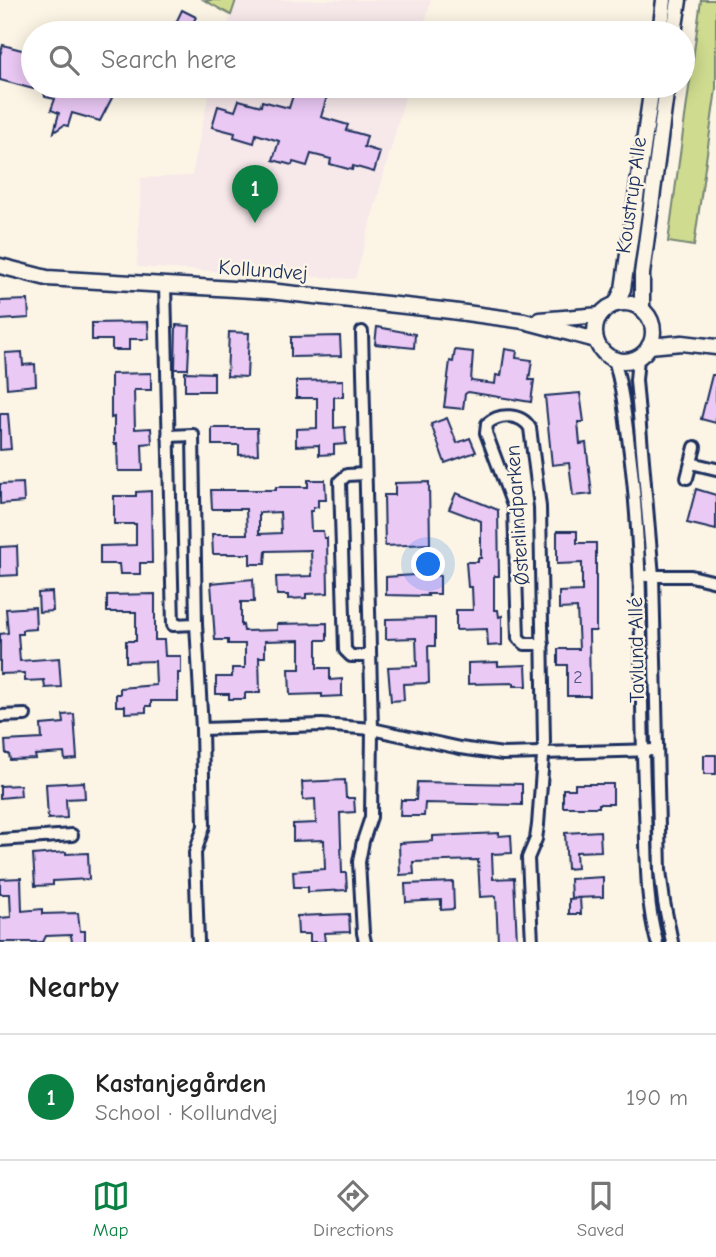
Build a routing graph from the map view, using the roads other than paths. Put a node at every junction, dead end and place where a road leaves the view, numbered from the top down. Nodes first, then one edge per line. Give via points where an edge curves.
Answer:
1 (664, 0) edge
2 (679, 0) edge
3 (661, 21) edge
4 (676, 21) edge
5 (650, 98) edge
6 (665, 98) edge
7 (0, 266) edge
8 (165, 285) junction
9 (616, 304) junction
10 (642, 309) junction
11 (601, 315) junction
12 (524, 321) junction
13 (652, 325) junction
14 (362, 332) dead end
15 (596, 340) junction
16 (692, 343) junction
17 (649, 346) junction
18 (716, 347) edge
19 (638, 358) junction
20 (614, 359) junction
21 (169, 436) junction
22 (695, 447) dead end
23 (691, 463) junction
24 (716, 469) edge
25 (365, 474) junction
26 (687, 478) dead end
27 (640, 576) junction
28 (653, 576) junction
29 (716, 582) edge
30 (196, 624) junction
31 (543, 644) junction
32 (370, 656) junction
33 (25, 715) dead end
34 (0, 716) edge
35 (202, 729) junction
36 (372, 729) junction
37 (657, 750) junction
38 (642, 751) junction
39 (544, 754) junction
40 (72, 835) dead end
41 (0, 840) edge
42 (198, 942) edge
43 (365, 942) edge
44 (533, 942) edge
45 (657, 942) edge
46 (672, 942) edge

1 - 3 street
2 - 4 street
5 - 9 street, Koustrup Alle via 623,289
6 - 10 street, Koustrup Alle via 642,274
7 - 8 street, Kollundvej via 47,278
8 - 12 street, Kollundvej via 362,300
8 - 21 street
9 - 10 street
9 - 11 street
10 - 13 street
11 - 12 street, Kollundvej
11 - 15 street
12 - 15 street, Kollundvej
13 - 16 street
13 - 17 street
14 - 25 street
15 - 20 street
16 - 17 street
16 - 18 street
17 - 19 street
19 - 20 street
19 - 28 street, Tavlund Allé via 636,380
20 - 27 street, Tavlund Allé via 635,493
21 - 30 street via 173,625
21 - 30 street via 193,435
22 - 23 street
23 - 24 street
23 - 26 street
25 - 32 street
25 - 32 street via 347,475 340,481 345,650 351,656
27 - 28 street
27 - 38 street, Tavlund Allé
28 - 29 street via 691,576
28 - 37 street, Tavlund Allé
30 - 35 street
31 - 31 street, Østerlindparken via 540,507 530,428 520,418 499,416 487,424 486,433 514,508 518,638 524,644
31 - 39 street, Østerlindparken
32 - 36 street
33 - 34 street
35 - 36 street via 322,725
35 - 42 street via 204,826 195,853
36 - 39 street via 460,748
36 - 43 street via 371,817 359,862
37 - 38 street
37 - 46 street, Tavlund Allé via 660,870
38 - 39 street
38 - 45 street, Tavlund Allé via 649,904
39 - 44 street, Østerlindparken via 536,839 527,858
40 - 41 street

